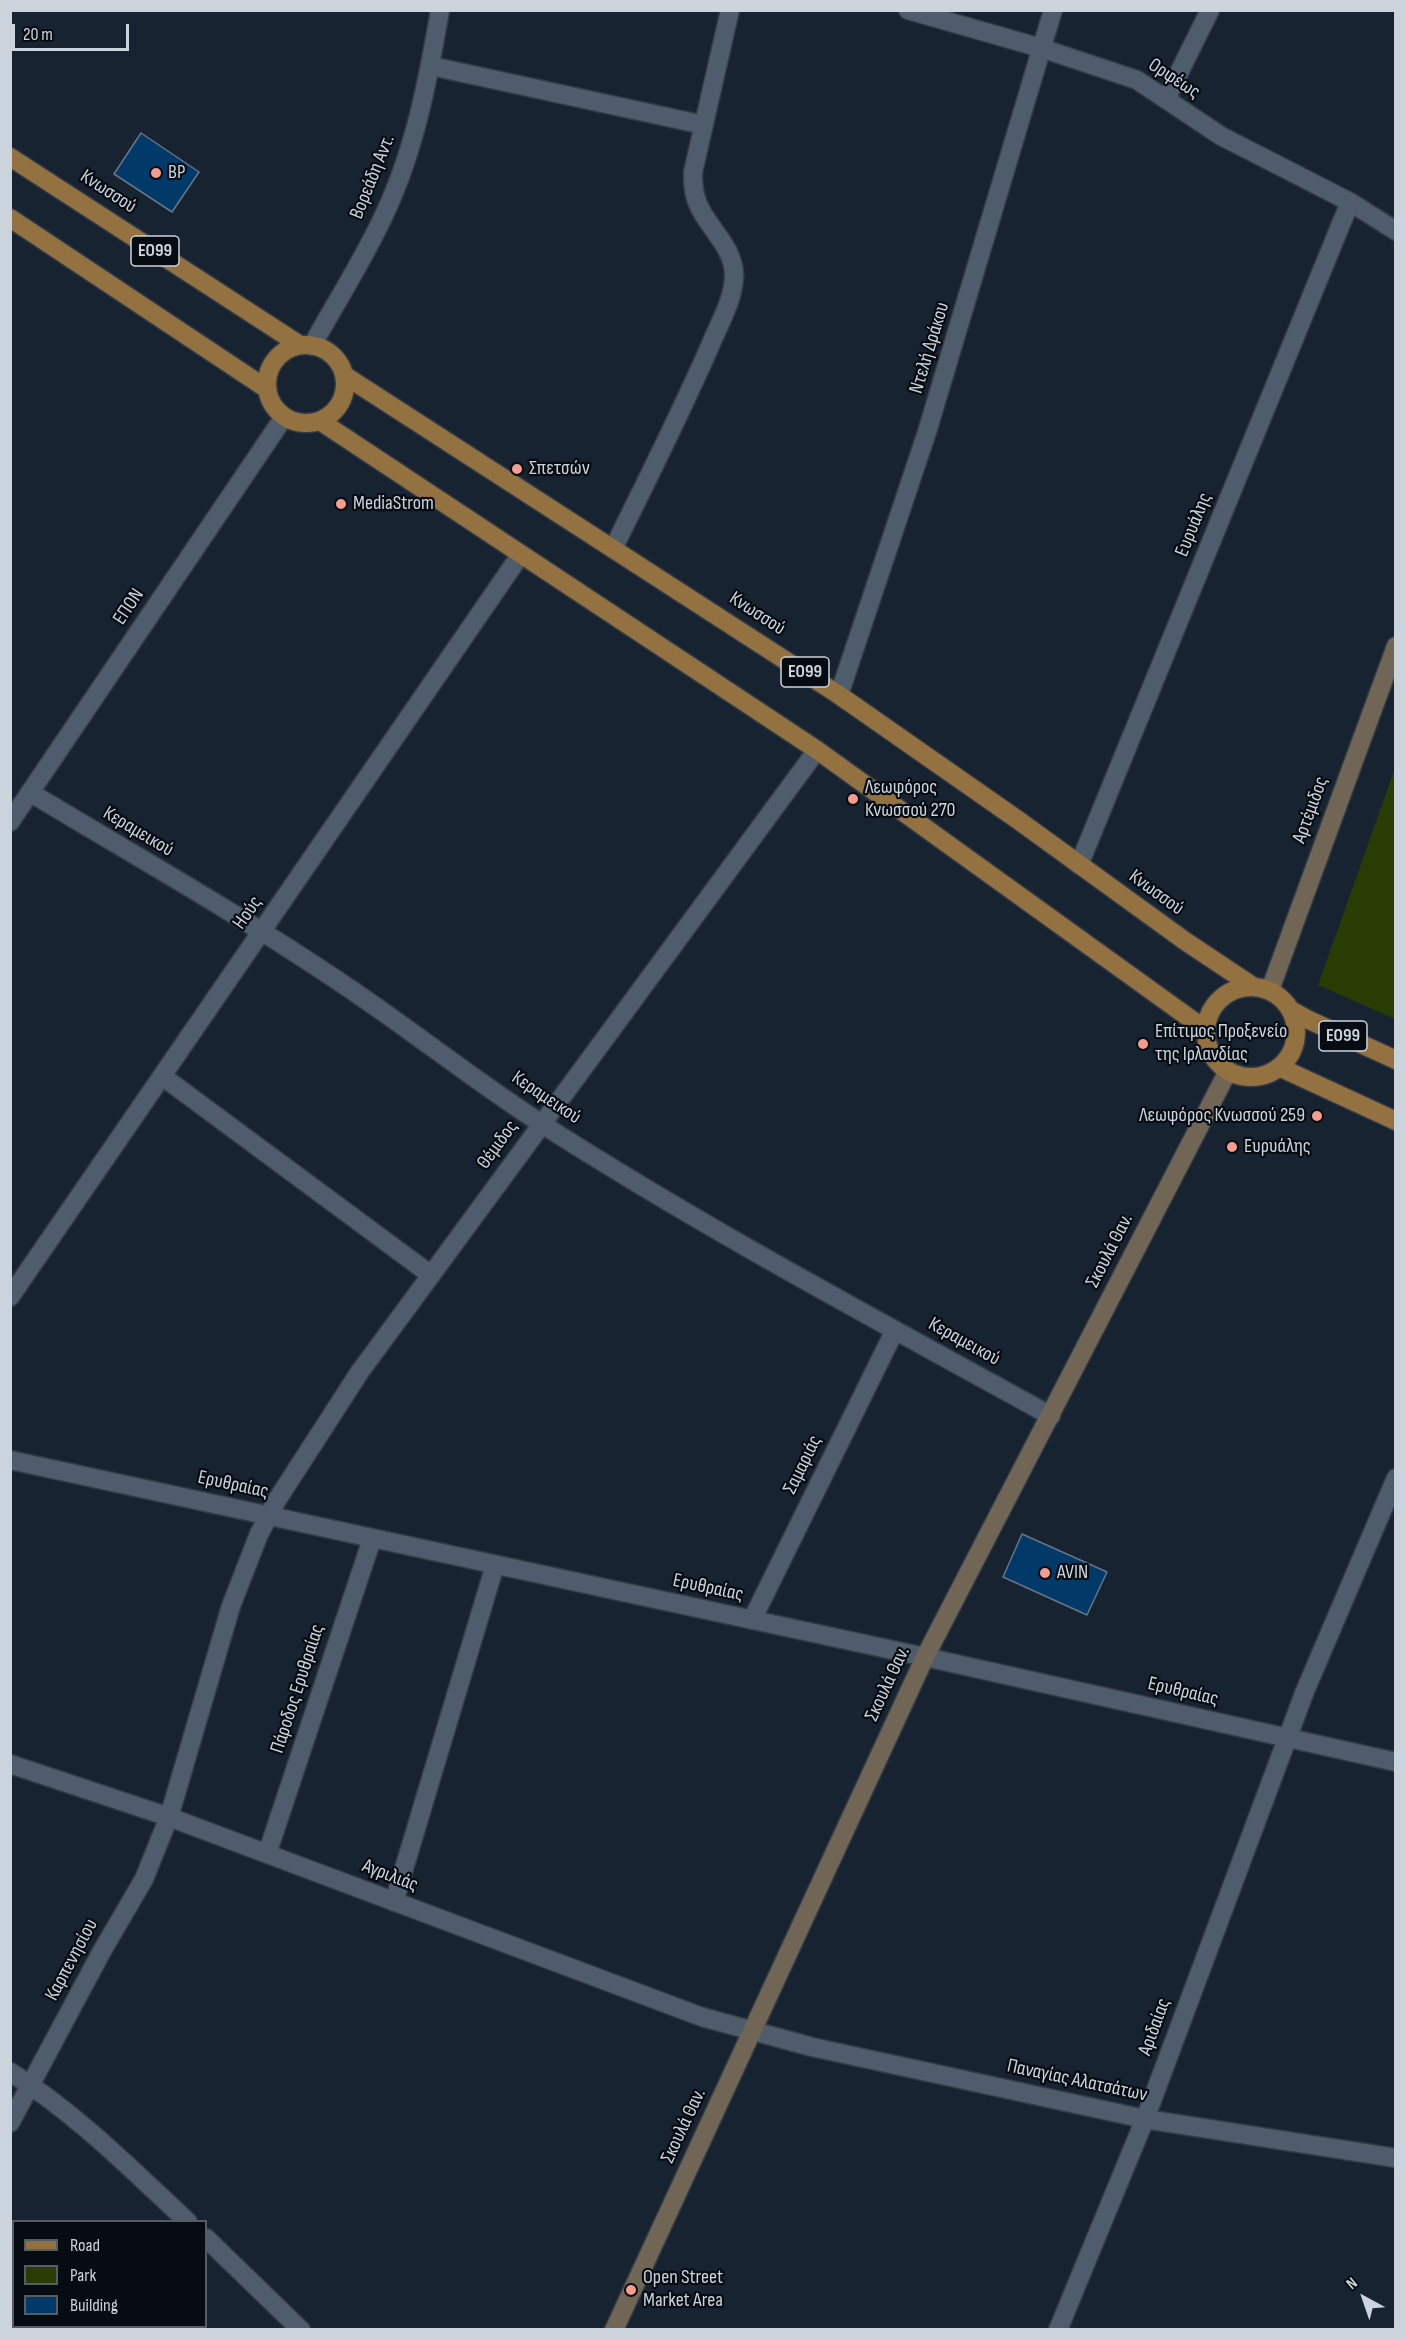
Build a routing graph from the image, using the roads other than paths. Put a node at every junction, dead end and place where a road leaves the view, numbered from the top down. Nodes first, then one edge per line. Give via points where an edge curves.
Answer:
1 (440, 10) edge
2 (730, 10) edge
3 (908, 10) edge
4 (1053, 10) edge
5 (1210, 10) edge
6 (1041, 48) junction
7 (431, 66) junction
8 (1166, 99) junction
9 (704, 125) junction
10 (10, 157) edge
11 (1350, 202) junction
12 (10, 218) edge
13 (1395, 231) edge
14 (306, 345) junction
15 (344, 375) junction
16 (267, 389) junction
17 (284, 417) junction
18 (320, 421) junction
19 (613, 549) junction
20 (522, 554) junction
21 (1395, 646) edge
22 (839, 695) junction
23 (817, 750) junction
24 (31, 793) junction
25 (10, 822) edge
26 (1079, 865) junction
27 (262, 932) junction
28 (1262, 989) junction
29 (1291, 1010) junction
30 (1206, 1029) junction
31 (1395, 1060) edge
32 (1279, 1067) junction
33 (1228, 1071) junction
34 (162, 1076) junction
35 (1395, 1120) edge
36 (542, 1124) junction
37 (430, 1275) junction
38 (10, 1297) edge
39 (895, 1330) junction
40 (1051, 1416) junction
41 (10, 1460) edge
42 (1395, 1478) edge
43 (268, 1516) junction
44 (372, 1539) junction
45 (495, 1565) junction
46 (752, 1620) junction
47 (925, 1657) junction
48 (1287, 1738) junction
49 (1395, 1762) edge
50 (10, 1764) edge
51 (169, 1818) junction
52 (267, 1854) junction
53 (394, 1902) junction
54 (752, 2032) junction
55 (10, 2072) edge
56 (32, 2085) junction
57 (1145, 2119) junction
58 (11, 2122) edge
59 (1395, 2158) edge
60 (186, 2220) edge
61 (207, 2239) edge
62 (301, 2330) edge
63 (614, 2330) edge
64 (1058, 2330) edge

1 - 7 street, Βορεάδη Αντ.
2 - 9 street
3 - 6 street, Ορφέως
4 - 6 street, Ντελή Δράκου
5 - 8 street
6 - 8 street, Ορφέως via 1137,80
6 - 22 street, Ντελή Δράκου via 945,375
7 - 9 street
7 - 14 street, Βορεάδη Αντ. via 411,145 385,213
8 - 11 street, Ορφέως via 1221,136
9 - 19 street via 693,172 695,196 729,253 732,290 702,364
10 - 14 main road, Κνωσσού / ΕΟ99
11 - 13 street, Ορφέως
11 - 26 street, Ευρυάλης
12 - 16 main road, ΕΟ99
14 - 15 main road, ΕΟ99 via 332,354
14 - 16 main road via 282,354 274,362 268,372
15 - 18 main road via 342,399 336,410
15 - 19 main road, Κνωσσού / ΕΟ99
16 - 17 main road, ΕΟ99 via 272,405
17 - 18 main road via 302,423
17 - 24 street, ΕΠΟΝ
18 - 20 main road
19 - 22 main road, Κνωσσού / ΕΟ99
20 - 23 main road
20 - 27 street, Ηούς
21 - 28 street, Αρτέμιδος
22 - 26 main road, Κνωσσού / ΕΟ99
23 - 30 main road
23 - 36 street, Θέμιδος
24 - 25 street, ΕΠΟΝ
24 - 27 street, Κεραμεικού
26 - 28 main road, Κνωσσού / ΕΟ99 via 1185,941
27 - 34 street, Ηούς
27 - 36 street, Κεραμεικού
28 - 29 main road, ΕΟ99 via 1282,998
28 - 30 main road via 1239,988 1217,1002
29 - 31 main road, ΕΟ99
29 - 32 main road, ΕΟ99 via 1296,1036
30 - 33 main road via 1211,1053
32 - 33 main road via 1248,1077
32 - 35 main road
33 - 40 street, Σκουλά Θαν.
34 - 37 street
34 - 38 street, Ηούς
36 - 37 street, Θέμιδος
36 - 39 street, Κεραμεικού
37 - 43 street, Θέμιδος via 333,1410
39 - 40 street, Κεραμεικού
39 - 46 street, Σαμαριάς
40 - 47 street, Σκουλά Θαν.
41 - 43 street, Ερυθραίας
42 - 48 street, Αριδαίας
43 - 44 street, Ερυθραίας
43 - 51 street, Καρπενησίου via 231,1606
44 - 45 street, Ερυθραίας
44 - 52 street, Πάροδος Ερυθραίας
45 - 46 street, Ερυθραίας
45 - 53 street
46 - 47 street, Ερυθραίας
47 - 48 street, Ερυθραίας
47 - 54 street, Σκουλά Θαν.
48 - 49 street, Ερυθραίας
48 - 57 street, Αριδαίας
50 - 51 street, Αγριλιάς
51 - 52 street, Αγριλιάς
51 - 56 street, Καρπενησίου via 144,1879
52 - 53 street, Αγριλιάς
53 - 54 street, Αγριλιάς
54 - 57 street, Παναγίας Αλατσάτων
54 - 63 street, Σκουλά Θαν.
55 - 56 street
56 - 58 street, Καρπενησίου
56 - 60 street via 77,2120
57 - 59 street, Παναγίας Αλατσάτων
57 - 64 street, Αριδαίας
61 - 62 street

